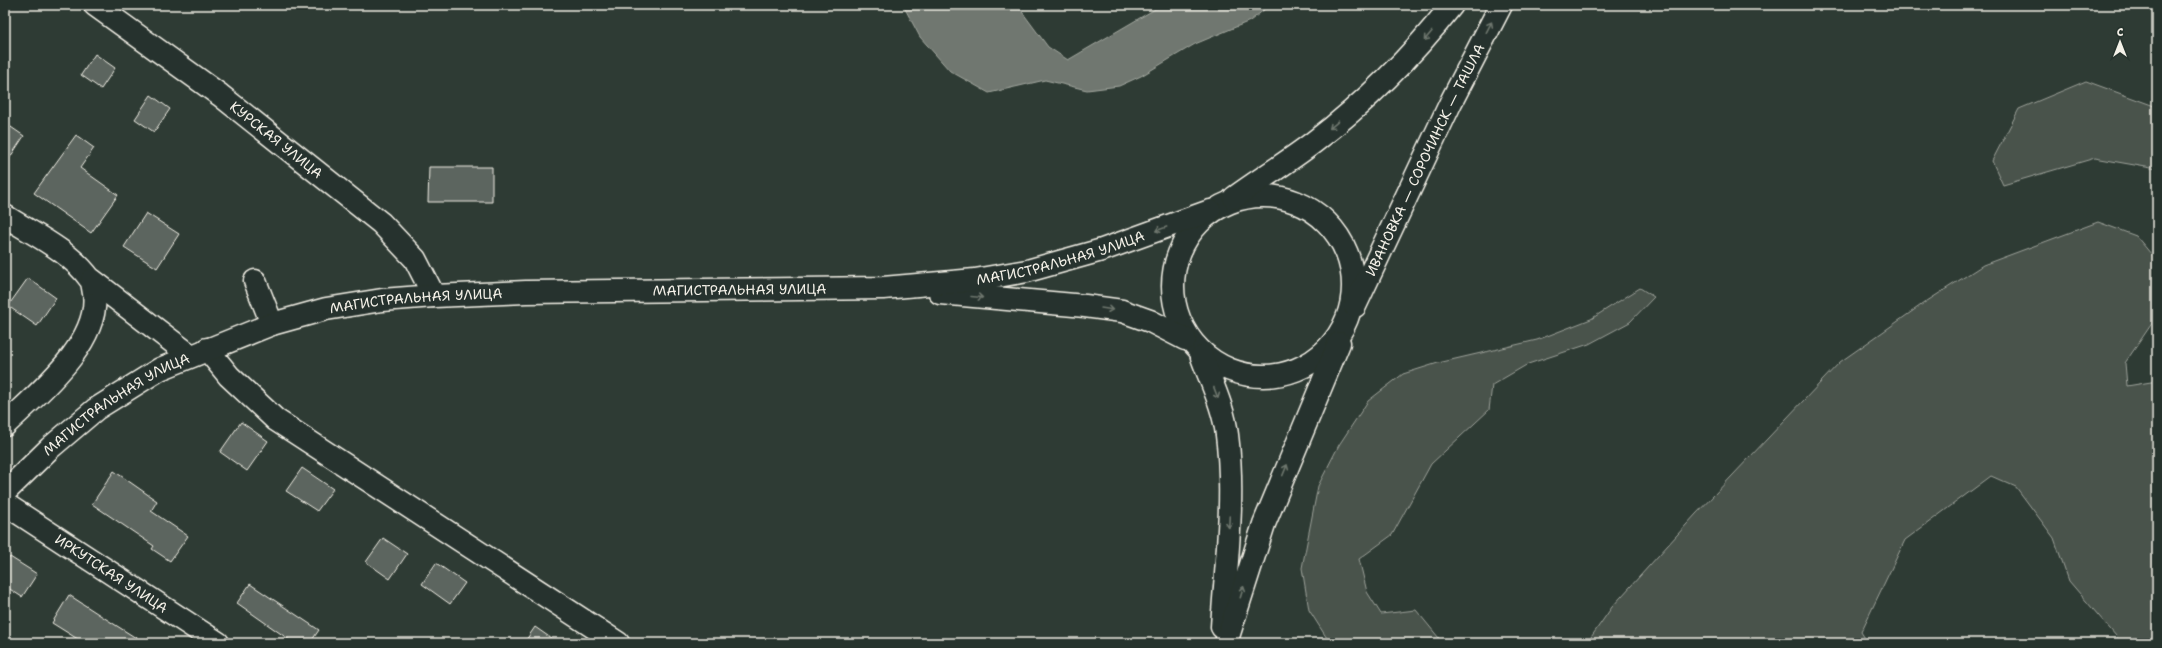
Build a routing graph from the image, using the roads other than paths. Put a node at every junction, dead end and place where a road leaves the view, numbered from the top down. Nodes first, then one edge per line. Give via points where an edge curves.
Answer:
1 (95, 5) edge
2 (1452, 5) edge
3 (1501, 5) edge
4 (1231, 200) junction
5 (1210, 211) junction
6 (5, 216) edge
7 (92, 280) junction
8 (255, 281) dead end
9 (883, 288) junction
10 (434, 296) junction
11 (272, 324) junction
12 (1347, 324) junction
13 (1185, 339) junction
14 (199, 352) junction
15 (1202, 357) junction
16 (5, 425) edge
17 (5, 492) edge
18 (5, 504) edge
19 (218, 643) edge
20 (618, 643) edge
21 (1221, 643) edge
22 (1226, 643) edge

1 - 10 main road, КУРСКАЯ УЛИЦА via 220,95 381,223 415,259
2 -> 4 main road, ИВАНОВКА — СОРОЧИНСК — ТАШЛА via 1427,37 1377,88 1314,142
12 -> 3 main road, ИВАНОВКА — СОРОЧИНСК — ТАШЛА via 1451,102
4 - 5 main road, ИВАНОВКА — СОРОЧИНСК — ТАШЛА
4 - 12 main road, ИВАНОВКА — СОРОЧИНСК — ТАШЛА via 1259,196 1286,199 1307,207 1327,221 1341,240 1350,262 1353,287
5 -> 9 main road, МАГИСТРАЛЬНАЯ УЛИЦА via 1102,250 1027,271 975,280
5 - 13 main road, ИВАНОВКА — СОРОЧИНСК — ТАШЛА via 1190,231 1180,252 1175,273 1174,296 1177,317
6 - 7 main road via 74,261
7 - 14 main road
7 - 16 main road via 95,300 92,319 80,344 58,374
8 - 11 main road
9 - 10 main road, МАГИСТРАЛЬНАЯ УЛИЦА via 526,292
9 -> 13 main road, МАГИСТРАЛЬНАЯ УЛИЦА via 1085,306 1122,312 1150,321
10 - 11 main road, МАГИСТРАЛЬНАЯ УЛИЦА via 382,300 326,309
11 - 14 main road, МАГИСТРАЛЬНАЯ УЛИЦА
12 - 15 main road, ИВАНОВКА — СОРОЧИНСК — ТАШЛА via 1322,356 1300,369 1276,376 1224,368
22 -> 12 main road via 1264,524
13 - 15 main road, ИВАНОВКА — СОРОЧИНСК — ТАШЛА
14 - 17 main road, МАГИСТРАЛЬНАЯ УЛИЦА via 160,369 96,409 50,448
14 - 20 main road via 276,420
15 -> 21 main road via 1221,406 1227,435 1229,514
18 - 19 main road, ИРКУТСКАЯ УЛИЦА

